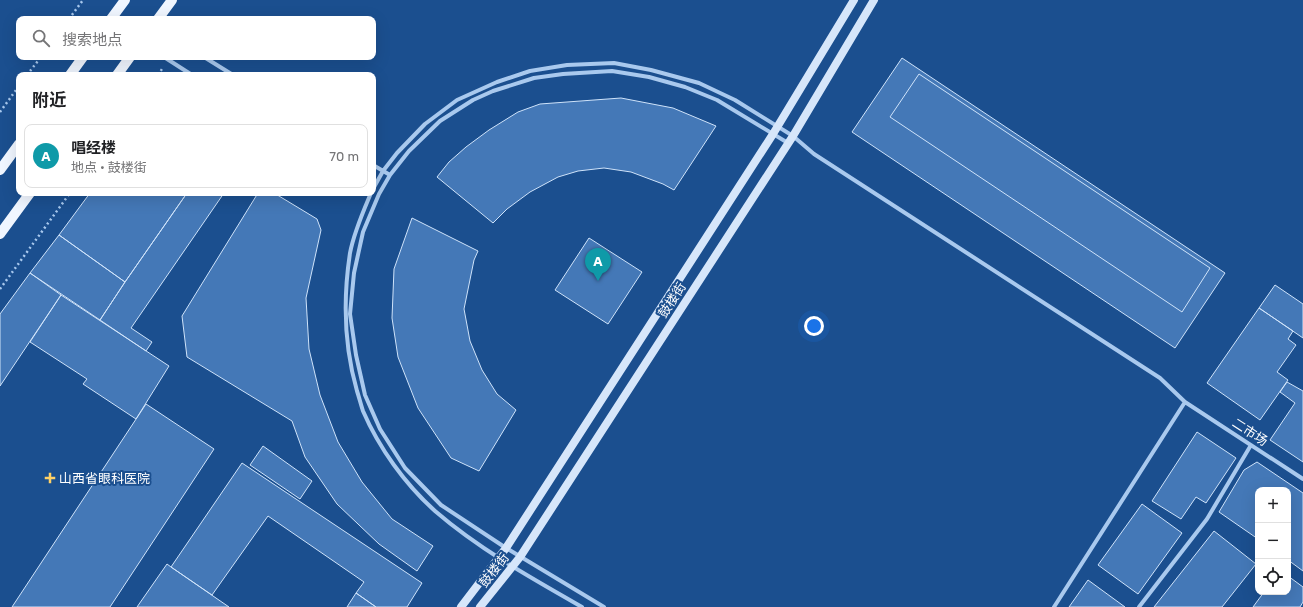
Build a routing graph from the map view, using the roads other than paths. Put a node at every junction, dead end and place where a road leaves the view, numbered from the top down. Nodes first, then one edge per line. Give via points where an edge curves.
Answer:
1 (125, 0) edge
2 (172, 0) edge
3 (854, 0) edge
4 (874, 0) edge
5 (113, 16) edge
6 (160, 16) edge
7 (81, 60) edge
8 (128, 60) edge
9 (169, 60) edge
10 (209, 60) edge
11 (72, 72) edge
12 (119, 72) edge
13 (187, 72) edge
14 (228, 72) edge
15 (777, 126) junction
16 (773, 134) junction
17 (793, 136) junction
18 (788, 143) junction
19 (16, 148) edge
20 (376, 167) edge
21 (0, 170) edge
22 (383, 171) junction
23 (390, 175) junction
24 (376, 184) edge
25 (376, 193) edge
26 (379, 194) junction
27 (28, 196) edge
28 (370, 196) edge
29 (0, 234) edge
30 (1185, 402) junction
31 (1251, 445) junction
32 (1303, 479) edge
33 (506, 548) junction
34 (520, 557) junction
35 (499, 558) junction
36 (513, 567) junction
37 (461, 607) edge
38 (480, 607) edge
39 (582, 607) edge
40 (604, 607) edge
41 (1054, 607) edge
42 (1138, 607) edge

1 - 5 main road
2 - 6 main road
3 - 15 street, 鼓楼街
4 - 17 street, 鼓楼街
7 - 11 main road
8 - 12 main road
9 - 13 street
10 - 14 street
15 - 16 street, 鼓楼街
15 - 17 street, 二市场
15 - 22 street, 二市场 via 735,100 699,84 651,70 614,63 567,65 497,82 457,100 425,124
16 - 18 street
16 - 23 street via 717,100 685,87 649,77 612,71 562,74 534,78 493,91 457,109 409,150
16 - 33 street, 鼓楼街
17 - 18 street, 鼓楼街
17 - 30 street, 二市场 via 814,154 1160,378
18 - 34 street, 鼓楼街
19 - 21 main road
20 - 22 street
22 - 23 street
22 - 24 street, 二市场
23 - 26 street
25 - 26 street
26 - 33 street via 363,232 354,273 350,314 365,395 380,429 405,468 441,505
27 - 29 main road
28 - 35 street, 二市场 via 361,215 351,252 345,295 346,336 352,376 363,410 403,478 435,511
30 - 31 street, 二市场
30 - 41 street
31 - 32 street, 二市场
31 - 42 street via 1207,519
33 - 34 street
33 - 35 street, 鼓楼街
34 - 36 street, 鼓楼街
34 - 40 street
35 - 36 street, 二市场
35 - 37 street, 鼓楼街
36 - 38 street, 鼓楼街
36 - 39 street, 二市场

